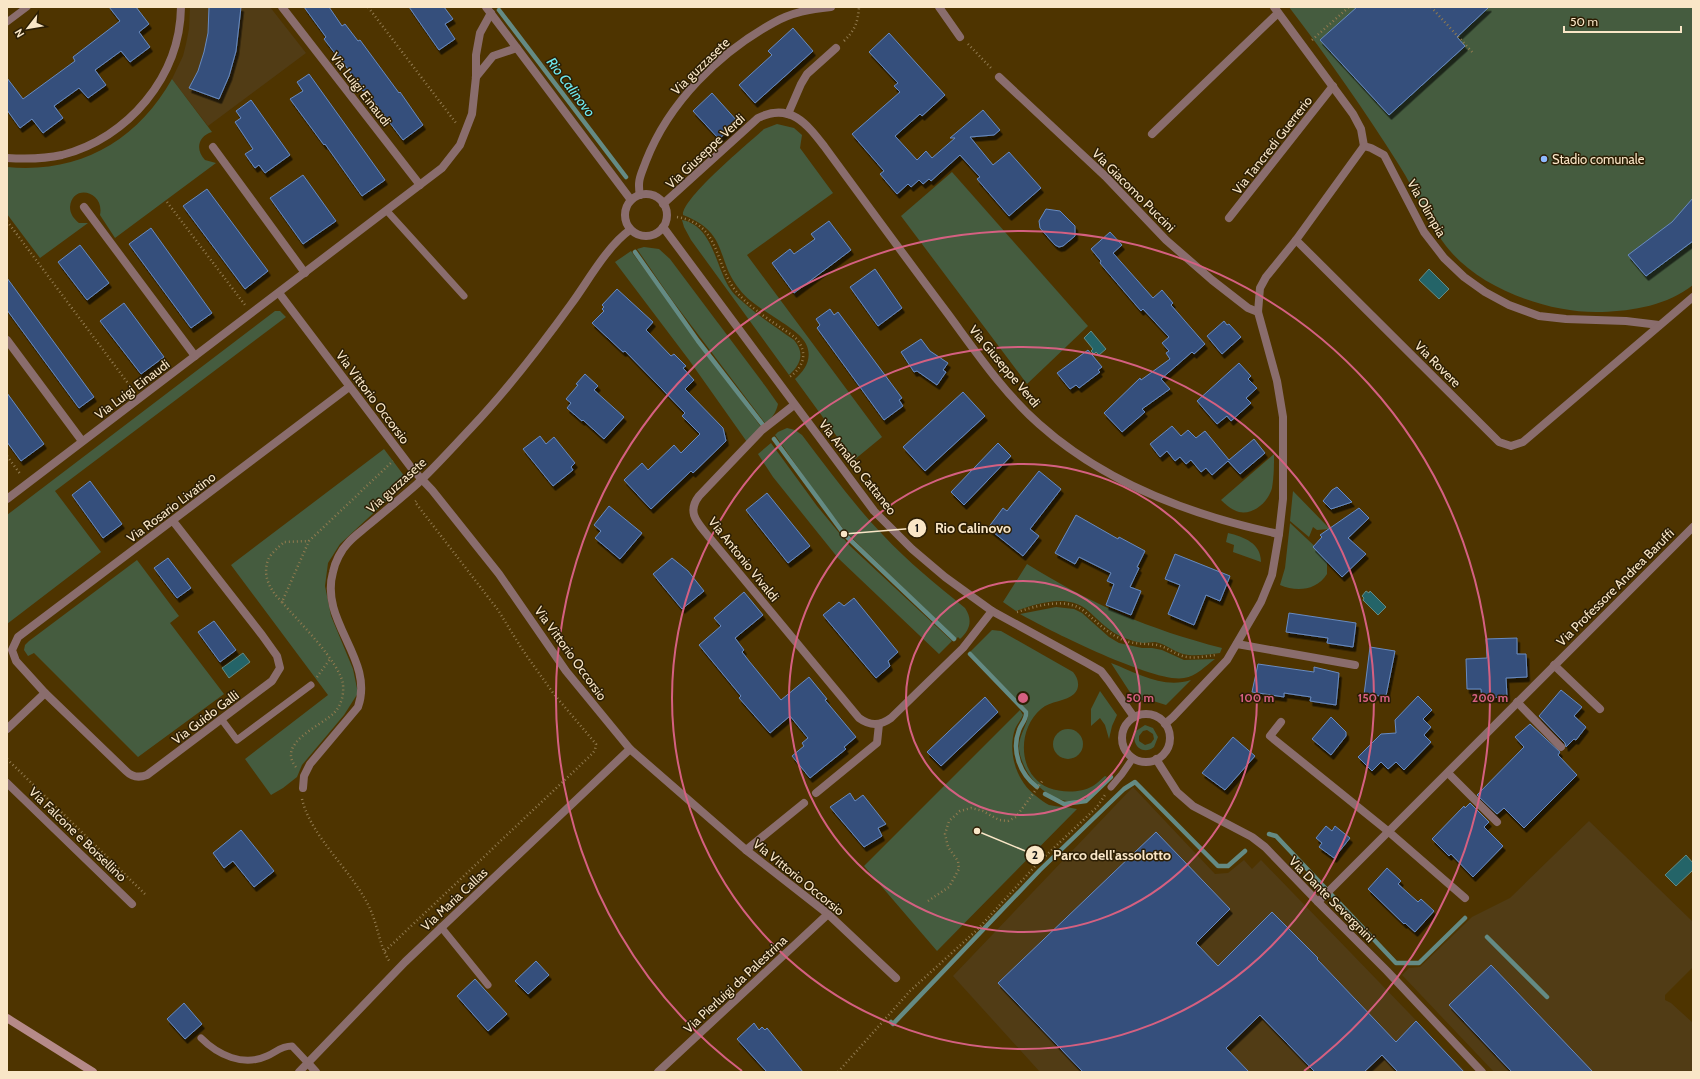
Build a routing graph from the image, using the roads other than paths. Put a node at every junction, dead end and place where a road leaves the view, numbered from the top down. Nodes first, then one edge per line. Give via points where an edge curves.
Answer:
1 (27, 7) edge
2 (181, 7) edge
3 (282, 7) edge
4 (832, 7) edge
5 (939, 7) edge
6 (488, 10) edge
7 (1276, 10) edge
8 (7, 22) edge
9 (960, 37) road end
10 (517, 48) junction
11 (836, 48) road end
12 (476, 77) junction
13 (999, 77) road end
14 (1333, 86) junction
15 (788, 114) junction
16 (1152, 134) dead end
17 (1364, 146) junction
18 (214, 147) dead end
19 (7, 158) edge
20 (420, 185) junction
21 (640, 195) junction
22 (631, 200) junction
23 (663, 204) junction
24 (84, 207) dead end
25 (387, 211) junction
26 (1229, 218) dead end
27 (663, 227) junction
28 (630, 230) junction
29 (1296, 240) junction
30 (305, 273) junction
31 (279, 293) junction
32 (464, 296) dead end
33 (1693, 297) edge
34 (1258, 312) junction
35 (1659, 325) junction
36 (7, 340) edge
37 (195, 356) junction
38 (349, 387) junction
39 (794, 405) junction
40 (82, 441) junction
41 (418, 482) junction
42 (7, 499) edge
43 (173, 521) junction
44 (1693, 527) edge
45 (1279, 534) junction
46 (992, 611) junction
47 (1237, 644) junction
48 (12, 650) joint
49 (1354, 664) dead end
50 (1554, 665) junction
51 (311, 685) road end
52 (44, 692) junction
53 (1517, 702) junction
54 (1600, 709) dead end
55 (1134, 717) junction
56 (222, 720) junction
57 (1281, 722) dead end
58 (879, 724) junction
59 (1165, 724) junction
60 (7, 729) edge
61 (1561, 747) dead end
62 (630, 749) junction
63 (1133, 758) junction
64 (1156, 759) junction
65 (1448, 773) junction
66 (7, 782) edge
67 (1111, 787) road end
68 (303, 788) road end
69 (816, 793) dead end
70 (804, 803) dead end
71 (1497, 822) dead end
72 (1389, 832) junction
73 (746, 850) junction
74 (1465, 898) dead end
75 (1318, 902) junction
76 (132, 904) dead end
77 (828, 914) junction
78 (441, 928) junction
79 (896, 978) dead end
80 (488, 985) dead end
81 (7, 1018) edge
82 (201, 1038) dead end
83 (308, 1063) junction
84 (93, 1072) edge
85 (299, 1072) edge
86 (316, 1072) edge
87 (658, 1072) edge
88 (1482, 1072) edge

1 - 8 lane
2 - 19 street via 174,50 166,71 151,96 135,114 111,134 61,155 33,159
3 - 20 street, Via Luigi Einaudi
4 - 21 street, Via guzzasete via 791,14 774,22 728,53 698,81 671,112 651,147 638,184
5 - 9 street
6 - 10 street
6 - 12 street, Via Luigi Einaudi via 476,55
7 - 14 street
7 - 16 street
10 - 12 street via 493,56
10 - 22 street
11 - 15 street via 807,74
12 - 20 street, Via Luigi Einaudi via 472,114 460,146 442,168
13 - 34 street, Via Giacomo Puccini via 1105,176 1166,240 1212,280 1248,308
14 - 17 street via 1361,129
14 - 26 street, Via Tancredi Guerrerio
15 - 23 street, Via Giuseppe Verdi via 765,115 758,118
15 - 45 street, Via Giuseppe Verdi via 808,126 988,369 1019,406 1040,425 1114,476 1170,503 1229,522
17 - 29 street
17 - 35 street, Via Olimpia via 1384,155 1424,232 1444,258 1485,292 1509,305 1539,316
18 - 30 street
20 - 25 street, Via Luigi Einaudi
21 - 22 street
21 - 23 street via 656,197
22 - 28 street via 625,212
23 - 27 street via 666,216
24 - 37 street
25 - 30 street, Via Luigi Einaudi
25 - 32 lane
27 - 28 street via 659,232 647,236
27 - 39 street, Via Arnaldo Cattaneo
28 - 41 street, Via guzzasete via 612,247 564,314 492,406
29 - 34 street via 1266,276 1260,288
29 - 35 street, Via Rovere via 1494,438 1504,445 1511,446 1522,442
30 - 31 street, Via Luigi Einaudi
31 - 37 street, Via Luigi Einaudi
31 - 38 street, Via Vittorio Occorsio
33 - 35 street
34 - 45 street via 1277,381 1283,417 1283,498
36 - 40 street
37 - 40 street, Via Luigi Einaudi
38 - 41 street, Via Vittorio Occorsio
38 - 43 street, Via Rosario Livatino
39 - 46 street, Via Arnaldo Cattaneo via 874,511 945,577
39 - 58 street, Via Antonio Vivaldi via 762,430 699,496 694,503 694,516 859,718 865,722
40 - 42 street, Via Luigi Einaudi
41 - 62 street, Via Vittorio Occorsio via 499,574 566,671
41 - 68 street, Via guzzasete via 347,543 332,573 330,590 336,619 359,669 362,697 358,707 310,764 304,776
43 - 48 street, Via Rosario Livatino via 18,637
43 - 56 street, Via Guido Galli via 277,656 280,668 272,681
44 - 50 street, Via Professore Andrea Baruffi
45 - 47 street via 1272,575 1261,602
46 - 55 street, Via Arnaldo Cattaneo via 1100,671
46 - 58 street via 963,648 891,718
47 - 49 street
47 - 59 street via 1227,660
48 - 52 street, Via Guido Galli via 16,661
50 - 53 street, Via Professore Andrea Baruffi
50 - 54 street, Via Professore Andrea Baruffi
51 - 56 lane via 237,740
52 - 56 street, Via Guido Galli via 129,774 138,777 148,775
52 - 60 street
53 - 61 street
53 - 65 street, Via Professore Andrea Baruffi
55 - 59 street via 1154,715
55 - 63 street via 1128,722 1122,737 1125,749
57 - 72 street via 1270,736
58 - 69 street via 878,744
59 - 64 street via 1170,737 1169,744
62 - 73 street, Via Vittorio Occorsio
62 - 78 street, Via Maria Callas
63 - 64 street via 1140,761
63 - 67 lane
64 - 75 street, Via Dante Severgnini via 1177,792 1193,806 1265,847
65 - 71 street
65 - 72 street, Via Professore Andrea Baruffi
66 - 76 street, Via Falcone e Borsellino
70 - 73 street
72 - 74 street
72 - 75 street, Via Professore Andrea Baruffi
73 - 77 street, Via Vittorio Occorsio
75 - 88 street, Via Dante Severgnini
77 - 79 street, Via Vittorio Occorsio
77 - 87 street, Via Pierluigi da Palestrina
78 - 80 lane
78 - 83 street, Via Maria Callas
81 - 84 main road
82 - 83 lane via 220,1054 252,1061 269,1056 284,1046 292,1046
83 - 85 street, Via Maria Callas
83 - 86 street

